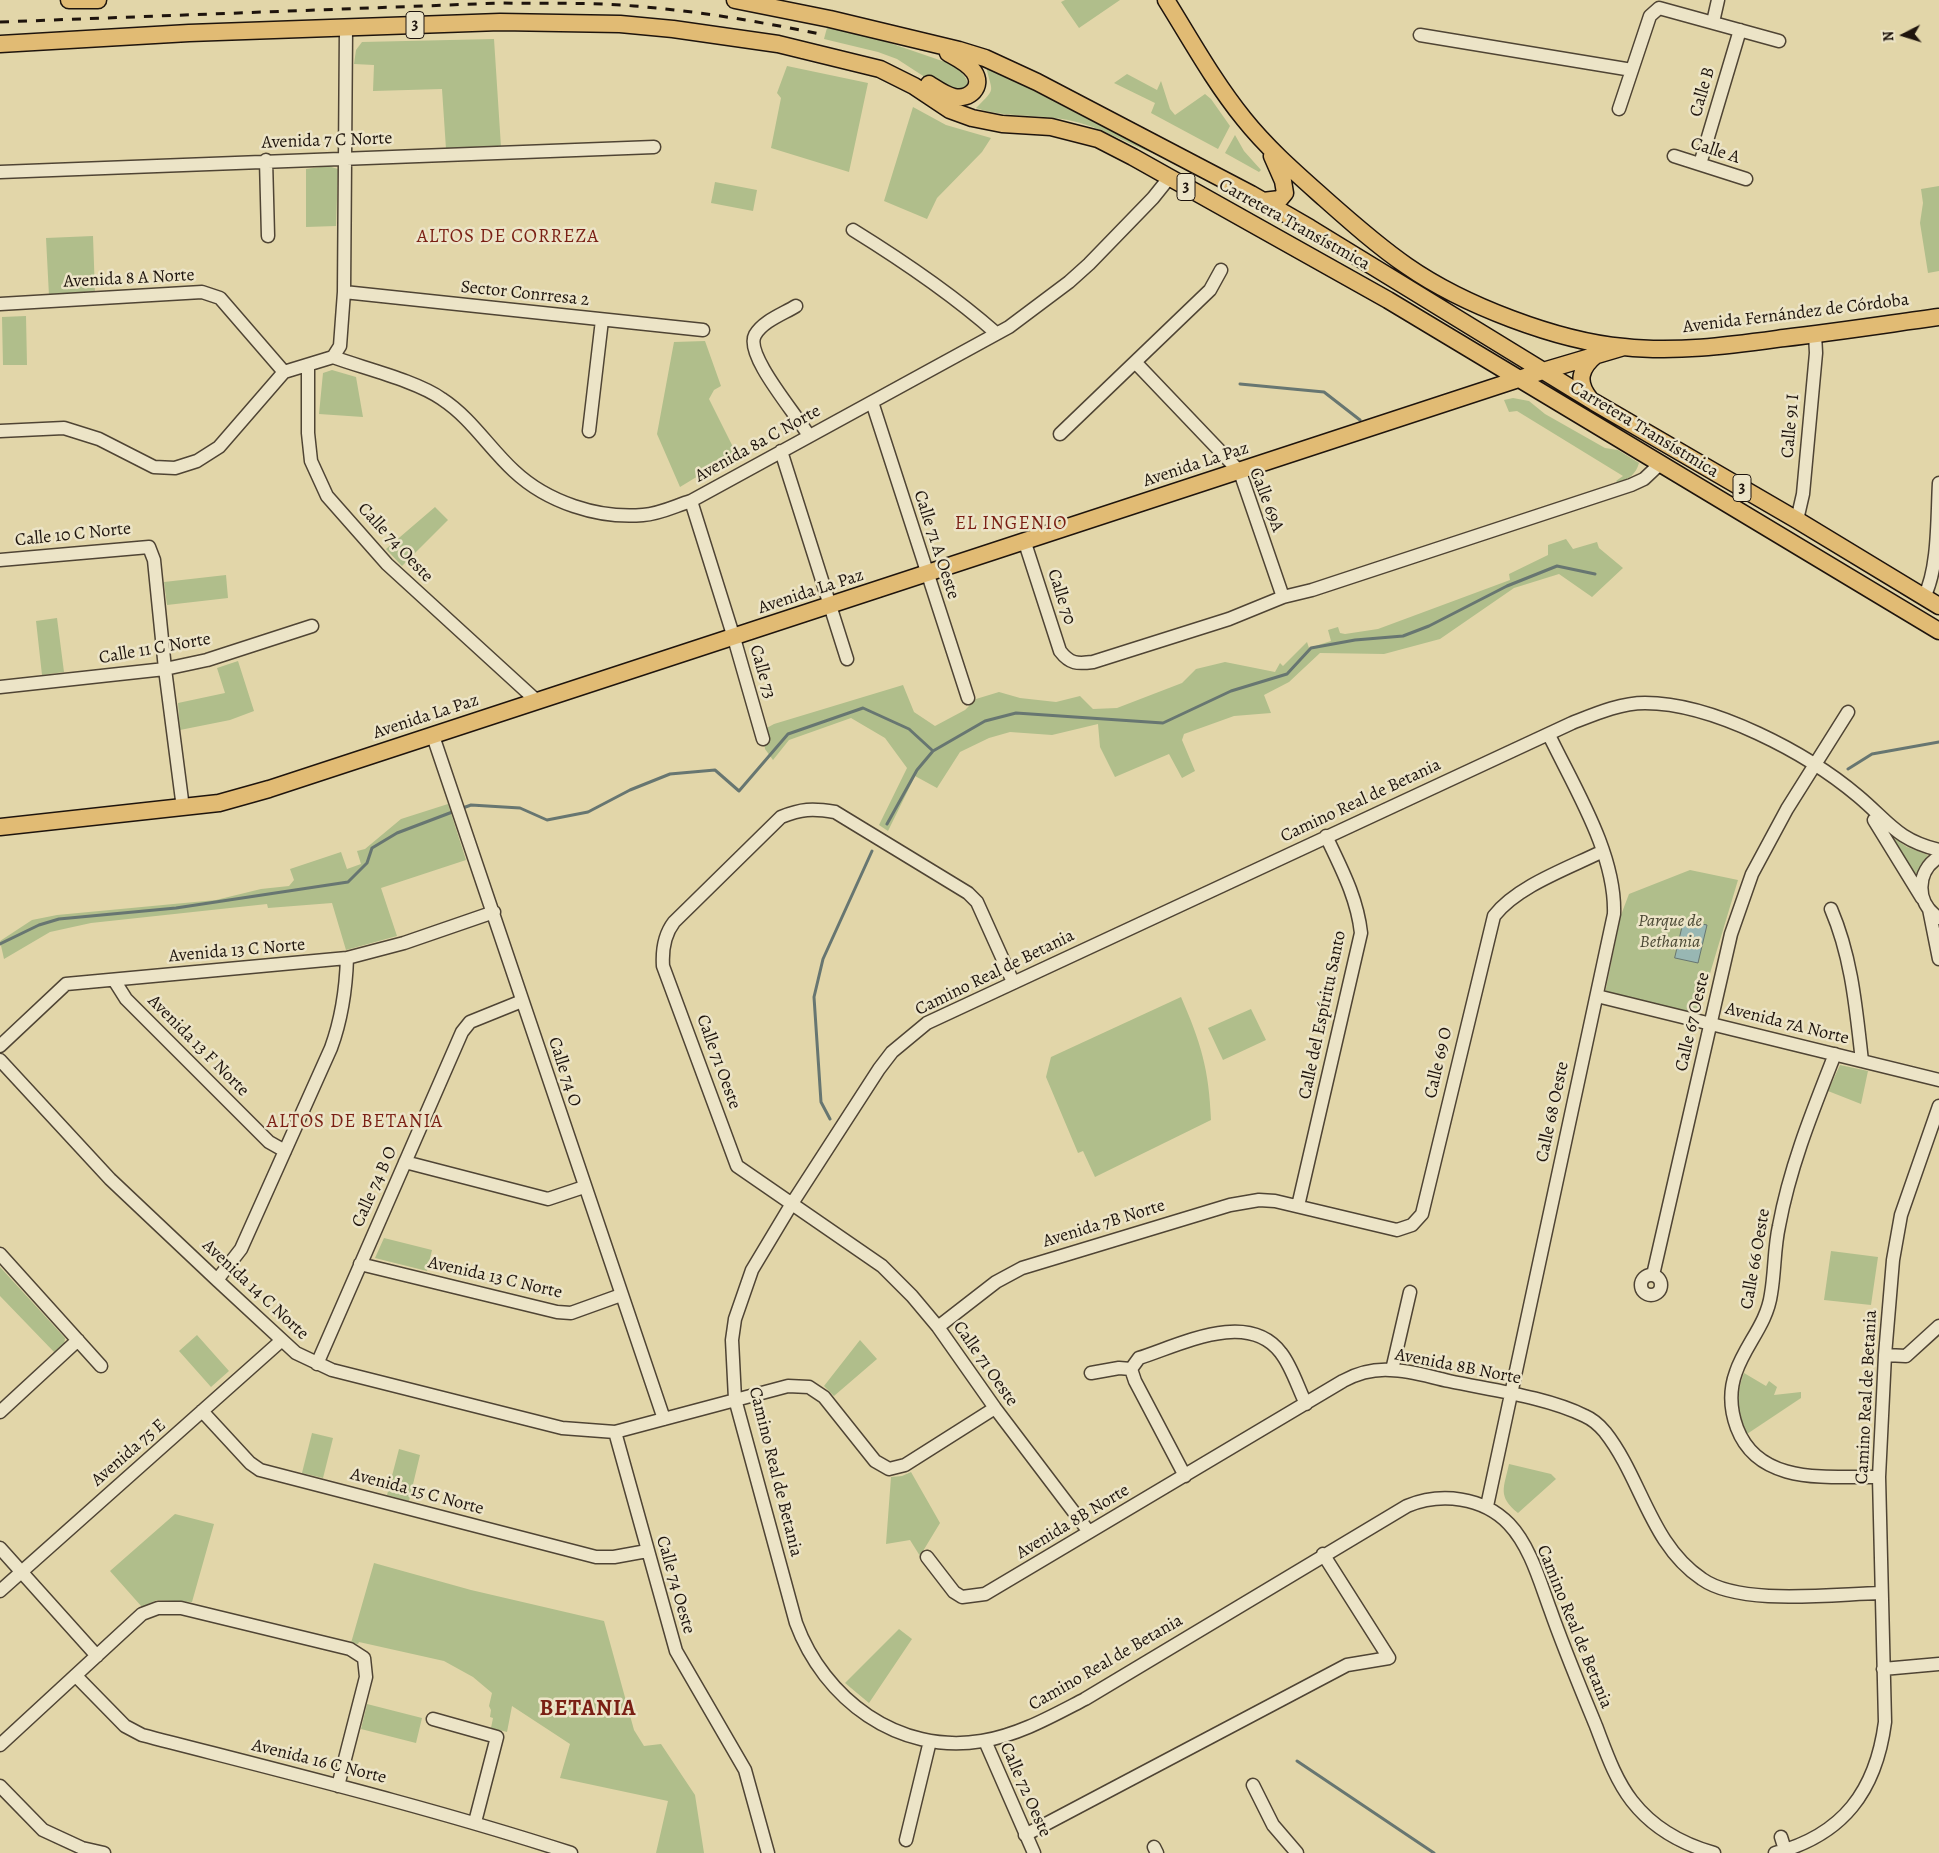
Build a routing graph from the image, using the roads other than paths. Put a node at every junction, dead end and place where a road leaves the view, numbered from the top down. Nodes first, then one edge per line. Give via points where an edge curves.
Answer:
1 (69, 0) edge
2 (98, 0) edge
3 (735, 0) edge
4 (1166, 0) edge
5 (1718, 0) edge
6 (1713, 22) junction
7 (346, 28) junction
8 (1740, 30) junction
9 (1420, 35) dead end
10 (1779, 41) dead end
11 (926, 42) junction
12 (0, 44) edge
13 (828, 56) junction
14 (1632, 70) junction
15 (1619, 109) dead end
16 (1266, 142) junction
17 (654, 147) dead end
18 (1674, 156) dead end
19 (346, 158) junction
20 (266, 160) junction
21 (1700, 164) junction
22 (0, 172) edge
23 (1169, 178) junction
24 (1746, 179) dead end
25 (1263, 201) junction
26 (852, 230) dead end
27 (268, 236) dead end
28 (1221, 270) dead end
29 (344, 292) junction
30 (0, 304) edge
31 (796, 306) dead end
32 (1939, 317) edge
33 (602, 320) junction
34 (703, 330) dead end
35 (996, 334) junction
36 (1815, 334) junction
37 (1624, 348) junction
38 (1596, 355) junction
39 (333, 357) junction
40 (1135, 362) junction
41 (308, 366) junction
42 (1543, 371) junction
43 (284, 372) junction
44 (1521, 380) junction
45 (872, 402) junction
46 (1594, 402) junction
47 (0, 431) edge
48 (590, 431) dead end
49 (1060, 434) dead end
50 (809, 436) junction
51 (781, 451) junction
52 (1661, 463) junction
53 (1240, 472) junction
54 (1939, 483) edge
55 (690, 501) junction
56 (1797, 520) junction
57 (1937, 538) edge
58 (1024, 542) junction
59 (0, 560) edge
60 (927, 575) junction
61 (1924, 596) junction
62 (1283, 597) junction
63 (830, 606) junction
64 (1939, 606) edge
65 (312, 626) dead end
66 (1939, 631) edge
67 (734, 638) junction
68 (847, 659) dead end
69 (164, 669) junction
70 (0, 687) edge
71 (968, 698) dead end
72 (538, 702) junction
73 (1848, 712) dead end
74 (1549, 735) junction
75 (433, 736) junction
76 (763, 739) dead end
77 (1815, 764) junction
78 (1859, 797) junction
79 (183, 808) junction
80 (0, 827) edge
81 (1326, 836) junction
82 (1939, 850) edge
83 (1603, 851) junction
84 (1939, 857) edge
85 (1922, 898) junction
86 (1831, 909) dead end
87 (494, 912) junction
88 (1934, 913) edge
89 (347, 958) junction
90 (1939, 959) edge
91 (114, 980) junction
92 (1013, 982) junction
93 (1597, 996) junction
94 (522, 1001) junction
95 (1710, 1024) junction
96 (0, 1046) edge
97 (1835, 1054) junction
98 (0, 1060) edge
99 (1862, 1061) junction
100 (1939, 1080) edge
101 (1939, 1106) edge
102 (285, 1151) junction
103 (405, 1162) junction
104 (584, 1187) junction
105 (791, 1204) junction
106 (1298, 1206) junction
107 (0, 1254) edge
108 (360, 1264) junction
109 (1653, 1275) dead end
110 (217, 1280) junction
111 (1410, 1292) dead end
112 (621, 1295) junction
113 (1939, 1326) edge
114 (938, 1327) junction
115 (78, 1340) junction
116 (282, 1340) junction
117 (1885, 1355) junction
118 (317, 1364) junction
119 (101, 1366) dead end
120 (1131, 1369) junction
121 (1392, 1370) junction
122 (1091, 1374) dead end
123 (1510, 1394) junction
124 (735, 1399) junction
125 (1306, 1404) junction
126 (2, 1407) edge
127 (994, 1408) junction
128 (202, 1412) junction
129 (664, 1419) junction
130 (615, 1432) junction
131 (1185, 1476) junction
132 (1879, 1477) junction
133 (1487, 1506) junction
134 (1089, 1532) junction
135 (0, 1548) edge
136 (647, 1551) junction
137 (1323, 1554) junction
138 (927, 1556) dead end
139 (21, 1572) junction
140 (0, 1591) edge
141 (1880, 1593) junction
142 (97, 1656) junction
143 (1939, 1664) edge
144 (1883, 1669) junction
145 (76, 1676) junction
146 (432, 1719) dead end
147 (930, 1741) junction
148 (984, 1741) junction
149 (0, 1745) edge
150 (1253, 1785) dead end
151 (0, 1786) edge
152 (338, 1786) junction
153 (475, 1822) junction
154 (1025, 1835) junction
155 (1781, 1837) dead end
156 (906, 1840) dead end
157 (1782, 1852) edge
158 (104, 1853) edge
159 (570, 1853) edge
160 (768, 1853) edge
161 (1034, 1853) edge
162 (1297, 1853) edge
163 (1714, 1853) edge

1 - 2 main road
3 - 11 main road, Carretera Transístmica / 3
4 - 16 main road, Avenida Fernández de Córdoba via 1218,84
5 - 6 street
6 - 8 street
6 - 14 street via 1666,8 1654,10
7 - 12 main road, Carretera Transístmica / 3
7 - 13 main road, Carretera Transístmica / 3 via 500,22 620,24 727,36
7 - 19 street
8 - 10 street
8 - 21 street, Calle B
9 - 14 street
11 - 13 main road via 970,67 977,80 972,94 962,98 949,95 885,62
11 - 25 main road, Carretera Transístmica / 3 via 985,58 1037,82
13 - 23 main road, Carretera Transístmica / 3 via 880,70 914,86 950,110 972,118 1002,124 1051,127 1098,139
14 - 15 street
16 - 25 main road via 1285,193 1280,199
16 - 37 main road, Avenida Fernández de Córdoba via 1284,163 1360,230 1408,268 1434,283 1519,322
17 - 19 street, Avenida 7 C Norte
18 - 21 street, Calle A
19 - 20 street, Avenida 7 C Norte
19 - 29 street
20 - 22 street, Avenida 7 C Norte
20 - 27 street
21 - 24 street, Calle A
23 - 35 street, Avenida 8a C Norte via 1089,264 1062,288
23 - 44 main road, Carretera Transístmica / 3 via 1388,300
25 - 42 main road, Carretera Transístmica / 3
26 - 35 street via 965,306
28 - 40 street via 1210,290
29 - 33 street, Sector Conrresa 2
29 - 39 street via 340,346
30 - 43 street, Avenida 8 A Norte via 202,292 220,298
31 - 50 street via 761,327 754,337 755,352
32 - 36 main road, Avenida Fernández de Córdoba
33 - 34 street, Sector Conrresa 2
33 - 48 street
35 - 45 street, Avenida 8a C Norte
36 - 37 main road, Avenida Fernández de Córdoba via 1732,346
36 - 56 street, Calle 91 I via 1804,484
37 - 38 main road, Avenida La Paz
38 - 42 main road, Avenida La Paz
38 - 46 main road via 1584,366 1581,377 1583,389
39 - 41 street
39 - 55 street, Avenida 8a C Norte via 442,398 485,438 513,471 536,488 572,505 621,515 644,515
40 - 49 street
40 - 53 street, Calle 69A
41 - 43 street
41 - 72 street, Calle 74 Oeste via 311,461 327,496 387,564
42 - 44 main road, Avenida La Paz
42 - 46 main road, Carretera Transístmica / 3
43 - 47 street via 219,447 197,461 176,468 154,467 99,438 64,428
44 - 52 main road, Carretera Transístmica / 3
44 - 53 main road, Avenida La Paz
45 - 50 street, Avenida 8a C Norte
45 - 60 street, Calle 71 A Oeste
46 - 56 main road, Carretera Transístmica / 3
50 - 51 street, Avenida 8a C Norte
51 - 55 street, Avenida 8a C Norte
51 - 63 street
52 - 62 street via 1632,485
52 - 66 main road, Carretera Transístmica / 3
53 - 58 main road, Avenida La Paz
53 - 62 street, Calle 69A
54 - 57 street
55 - 67 street, Calle 73
56 - 61 main road, Carretera Transístmica / 3
57 - 61 street via 1930,586
58 - 60 main road, Avenida La Paz
58 - 62 street, Calle 70 via 1060,651 1067,661 1077,664 1093,662 1228,619
59 - 69 street, Calle 10 C Norte via 149,547 154,560
60 - 63 main road, Avenida La Paz
60 - 71 street, Calle 71 A Oeste
61 - 64 main road, Carretera Transístmica / 3
63 - 67 main road, Avenida La Paz
63 - 68 street
65 - 69 street, Calle 11 C Norte via 207,660
67 - 72 main road, Avenida La Paz
67 - 76 street, Calle 73
69 - 70 street, Calle 11 C Norte
69 - 79 street
72 - 75 main road, Avenida La Paz
73 - 77 street, Calle 67 Oeste
74 - 77 street, Camino Real de Betania via 1572,723 1621,707 1644,703 1673,705 1750,730
74 - 81 street, Camino Real de Betania
74 - 83 street, Calle 68 Oeste
75 - 79 main road, Avenida La Paz via 219,803
75 - 87 street, Calle 74 O
77 - 78 street, Camino Real de Betania
77 - 95 street, Calle 67 Oeste via 1786,809 1752,874 1732,934
78 - 82 street, Camino Real de Betania via 1905,838
78 - 85 street, Camino Real de Betania
79 - 80 main road, Avenida La Paz
81 - 92 street, Camino Real de Betania
81 - 106 street, Calle del Espíritu Santo via 1351,887 1361,933
83 - 93 street, Calle 68 Oeste via 1612,883 1614,914
83 - 106 street, Calle 69 O via 1514,897 1494,916 1422,1214 1417,1221 1397,1230
84 - 85 street via 1926,869 1922,878
85 - 88 street, Camino Real de Betania
86 - 99 street via 1846,949
87 - 89 street, Avenida 13 C Norte via 404,943
87 - 94 street, Calle 74 O
88 - 90 street
89 - 91 street, Avenida 13 C Norte
89 - 102 street via 341,1021
91 - 96 street, Avenida 13 C Norte via 66,984
91 - 102 street, Avenida 13 F Norte via 133,1006 269,1142
92 - 105 street, Camino Real de Betania via 926,1023 892,1052
92 - 105 street, Calle 71 Oeste via 977,902 968,893 834,812 801,809 781,817 674,922 667,930 663,966 737,1166
93 - 95 street, Avenida 7A Norte
93 - 123 street, Calle 68 Oeste
94 - 103 street, Calle 74 B O via 470,1022 462,1032
94 - 104 street, Calle 74 O
95 - 97 street, Avenida 7A Norte
95 - 109 street, Calle 67 Oeste
97 - 99 street, Avenida 7A Norte
97 - 132 street, Calle 66 Oeste via 1794,1164 1778,1226 1772,1294 1761,1326 1736,1371 1730,1402 1741,1438 1753,1454 1770,1467 1802,1475
98 - 110 street, Avenida 14 C Norte via 110,1179
99 - 100 street, Avenida 7A Norte
101 - 117 street, Camino Real de Betania via 1901,1215 1893,1260
102 - 110 street via 241,1249
103 - 104 street via 548,1199
103 - 108 street, Calle 74 B O
104 - 112 street, Calle 74 O
105 - 114 street, Calle 71 Oeste via 882,1266
105 - 124 street, Camino Real de Betania via 752,1270 735,1318 732,1340
106 - 114 street, Avenida 7B Norte via 1259,1200 1230,1205 1022,1268 996,1282
107 - 115 street
108 - 112 street, Avenida 13 C Norte via 557,1312 571,1313
108 - 118 street, Calle 74 B O
110 - 116 street, Avenida 14 C Norte
111 - 121 street
112 - 129 street, Calle 74 O
113 - 117 street via 1906,1356
114 - 127 street, Calle 71 Oeste
115 - 119 street
115 - 126 street
116 - 118 street, Avenida 14 C Norte via 296,1353
116 - 128 street, Avenida 75 E
117 - 132 street, Camino Real de Betania
118 - 130 street, Avenida 14 C Norte via 351,1376 535,1422 562,1428
120 - 122 street
120 - 125 street via 1139,1358 1222,1332 1254,1333 1281,1353
120 - 131 street
121 - 123 street, Avenida 8B Norte
121 - 125 street, Avenida 8B Norte via 1357,1374
123 - 133 street, Calle 68 Oeste
123 - 141 street, Avenida 8B Norte via 1587,1416 1604,1431 1619,1453 1655,1527 1679,1560 1703,1580 1756,1596
124 - 127 street via 788,1386 809,1387 824,1397 875,1461 889,1468 905,1465
124 - 129 street
124 - 147 street, Camino Real de Betania via 804,1646 841,1696 872,1720 893,1731
125 - 131 street, Avenida 8B Norte
127 - 134 street, Calle 71 Oeste
128 - 136 street, Avenida 15 C Norte via 260,1470 596,1557
128 - 139 street, Avenida 75 E
129 - 130 street
130 - 136 street, Calle 74 Oeste
131 - 134 street, Avenida 8B Norte
132 - 141 street, Camino Real de Betania
133 - 137 street, Camino Real de Betania via 1440,1498 1422,1500
133 - 163 street, Camino Real de Betania via 1511,1526 1524,1547 1610,1762 1631,1800 1646,1818 1667,1833 1684,1843
134 - 138 street, Avenida 8B Norte via 978,1597 962,1597 954,1592
135 - 139 street
136 - 160 street, Calle 74 Oeste via 676,1651 745,1770
137 - 148 street, Camino Real de Betania via 1084,1699 1041,1722
137 - 154 street via 1389,1658 1347,1665
139 - 140 street, Avenida 75 E
139 - 142 street
141 - 144 street, Camino Real de Betania
142 - 145 street
142 - 152 street via 142,1614 169,1607 358,1653 364,1658 366,1677
143 - 144 street
144 - 157 street, Camino Real de Betania via 1884,1731 1877,1767 1870,1782 1836,1824 1820,1836
145 - 149 street
145 - 152 street, Avenida 16 C Norte via 125,1726 142,1735
146 - 153 street via 497,1737
147 - 148 street, Camino Real de Betania via 965,1744
147 - 156 street
148 - 154 street, Calle 72 Oeste
150 - 162 street via 1273,1825
151 - 158 street via 43,1830 82,1848
152 - 153 street, Avenida 16 C Norte
153 - 159 street, Avenida 16 C Norte
154 - 161 street, Calle 72 Oeste
155 - 157 street

